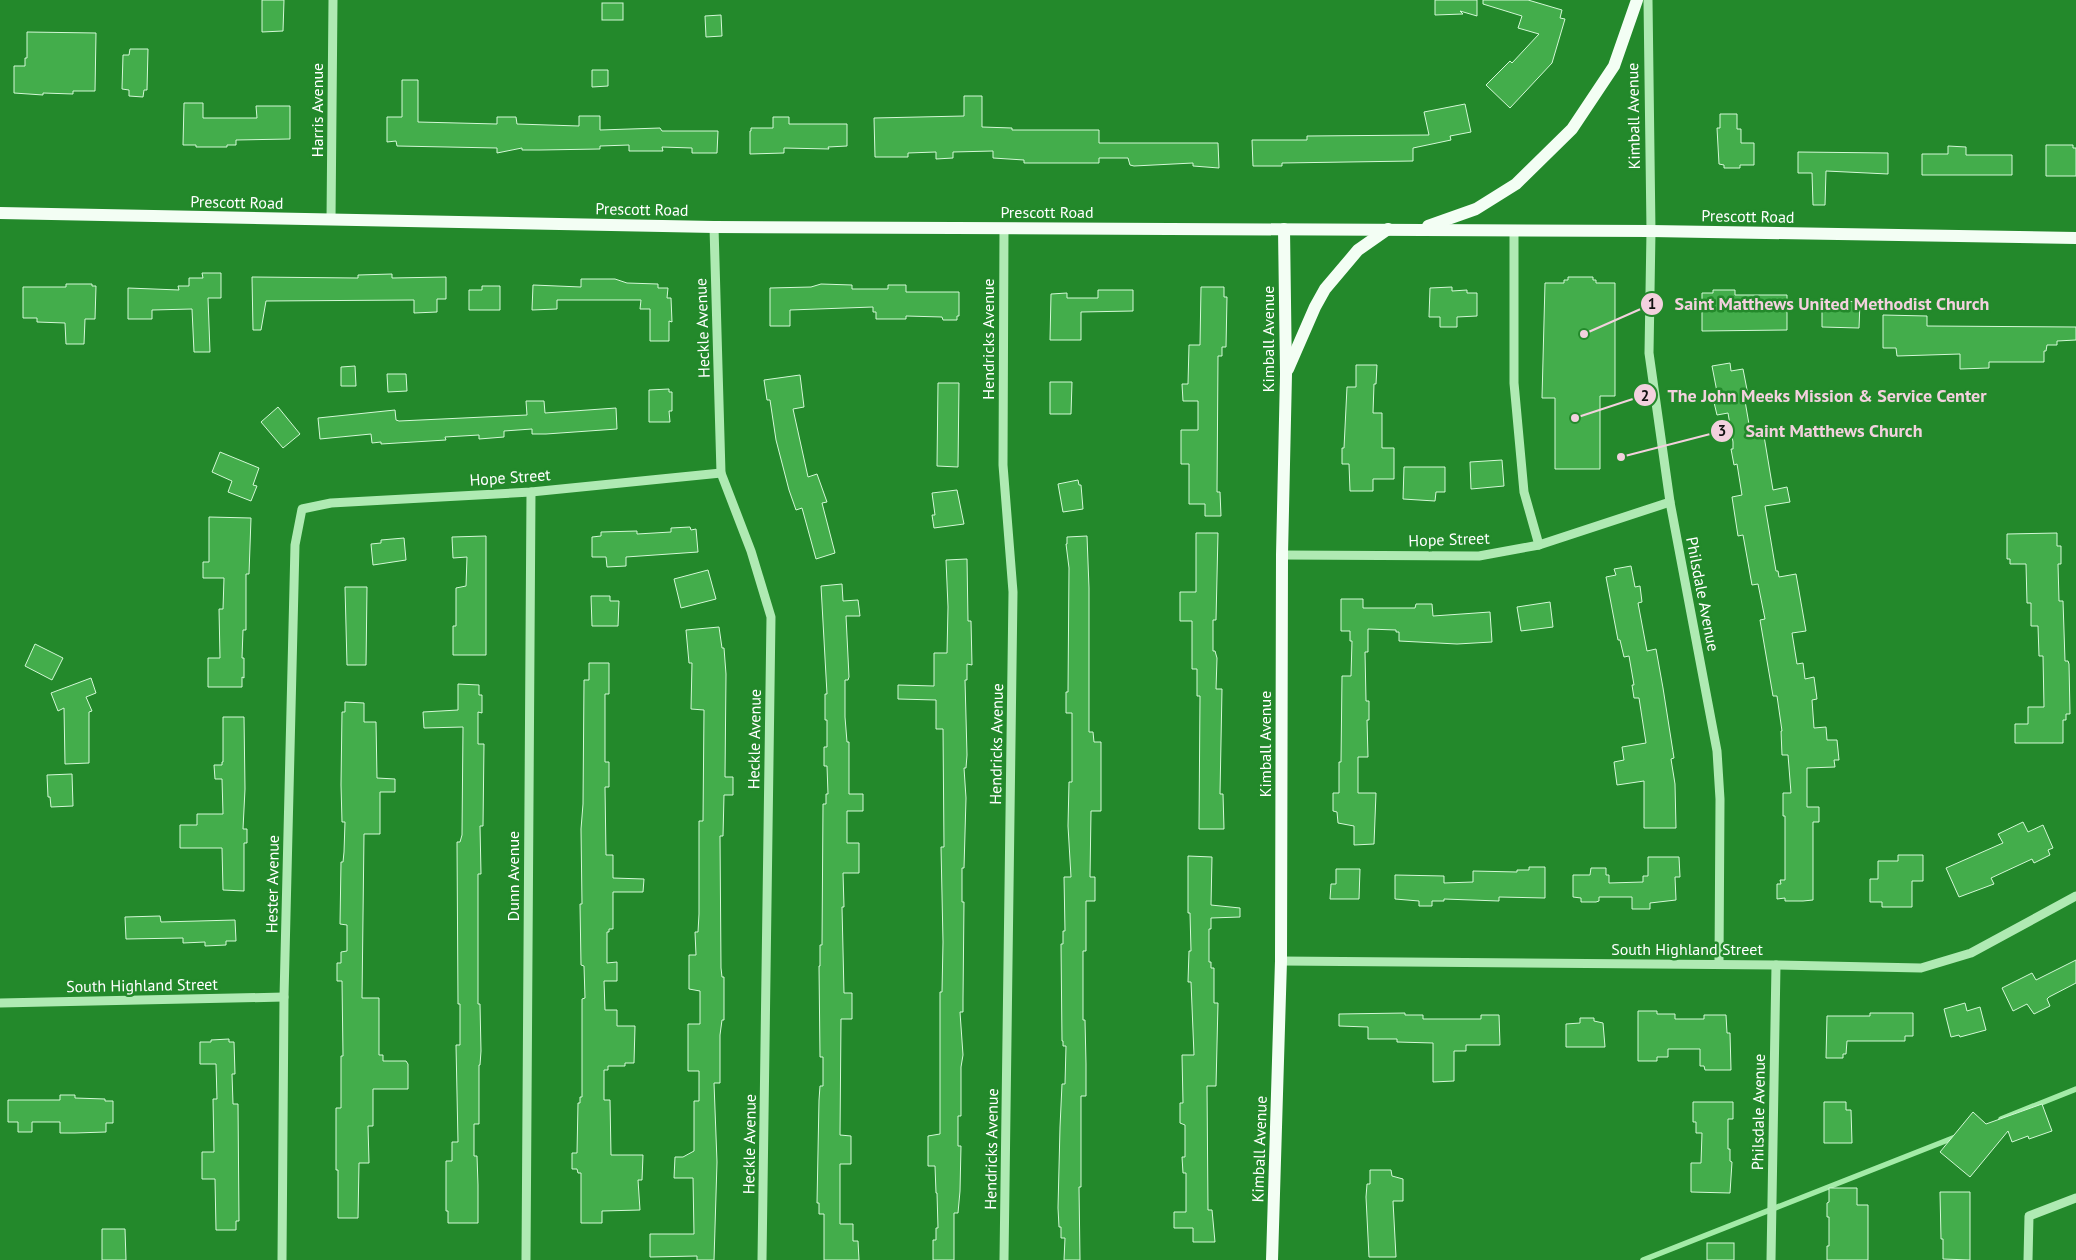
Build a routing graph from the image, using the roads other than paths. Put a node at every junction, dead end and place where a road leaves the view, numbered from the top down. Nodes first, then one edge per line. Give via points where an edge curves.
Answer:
1 (333, 0) edge
2 (1637, 0) edge
3 (1648, 0) edge
4 (0, 213) edge
5 (331, 220) junction
6 (714, 226) junction
7 (1004, 228) junction
8 (1284, 228) junction
9 (1388, 229) junction
10 (1420, 229) junction
11 (1514, 230) junction
12 (1651, 231) junction
13 (2076, 238) edge
14 (1286, 374) junction
15 (721, 472) junction
16 (531, 492) junction
17 (1670, 502) junction
18 (302, 509) joint
19 (1539, 545) junction
20 (1282, 555) junction
21 (2076, 896) edge
22 (1281, 962) junction
23 (1719, 964) junction
24 (1776, 965) junction
25 (284, 997) junction
26 (0, 1003) edge
27 (2076, 1198) edge
28 (282, 1260) edge
29 (526, 1260) edge
30 (762, 1260) edge
31 (1004, 1260) edge
32 (1272, 1260) edge
33 (1771, 1260) edge
34 (2028, 1260) edge

1 - 5 street, Harris Avenue
2 - 10 main road, Kimball Avenue via 1614,66 1572,129 1516,184 1476,209
3 - 12 street, Kimball Avenue
4 - 5 main road, Prescott Road
5 - 6 main road, Prescott Road
6 - 7 main road, Prescott Road
6 - 15 street, Heckle Avenue
7 - 8 main road, Prescott Road
7 - 31 street, Hendricks Avenue via 1003,465 1013,592
8 - 9 main road, Prescott Road
8 - 14 main road, Kimball Avenue
9 - 10 main road, Prescott Road
9 - 14 main road via 1358,250 1325,289
10 - 11 main road, Prescott Road
11 - 12 main road, Prescott Road
11 - 19 street via 1514,383 1524,492
12 - 13 main road, Prescott Road
12 - 17 street, Philsdale Avenue via 1649,353
14 - 20 main road, Kimball Avenue
15 - 16 street, Hope Street
15 - 30 street, Heckle Avenue via 751,551 771,617
16 - 18 street, Hope Street via 331,503
16 - 29 street, Dunn Avenue
17 - 19 street, Hope Street
17 - 23 street, Philsdale Avenue via 1717,752 1720,799
18 - 25 street, Hester Avenue via 295,545
19 - 20 street, Hope Street via 1479,556
20 - 22 main road, Kimball Avenue
21 - 24 street, South Highland Street via 1971,953 1921,968
22 - 23 street, South Highland Street
22 - 32 main road, Kimball Avenue
23 - 24 street, South Highland Street
24 - 33 street, Philsdale Avenue
25 - 26 street, South Highland Street
25 - 28 street, Hester Avenue
27 - 34 street via 2029,1216

